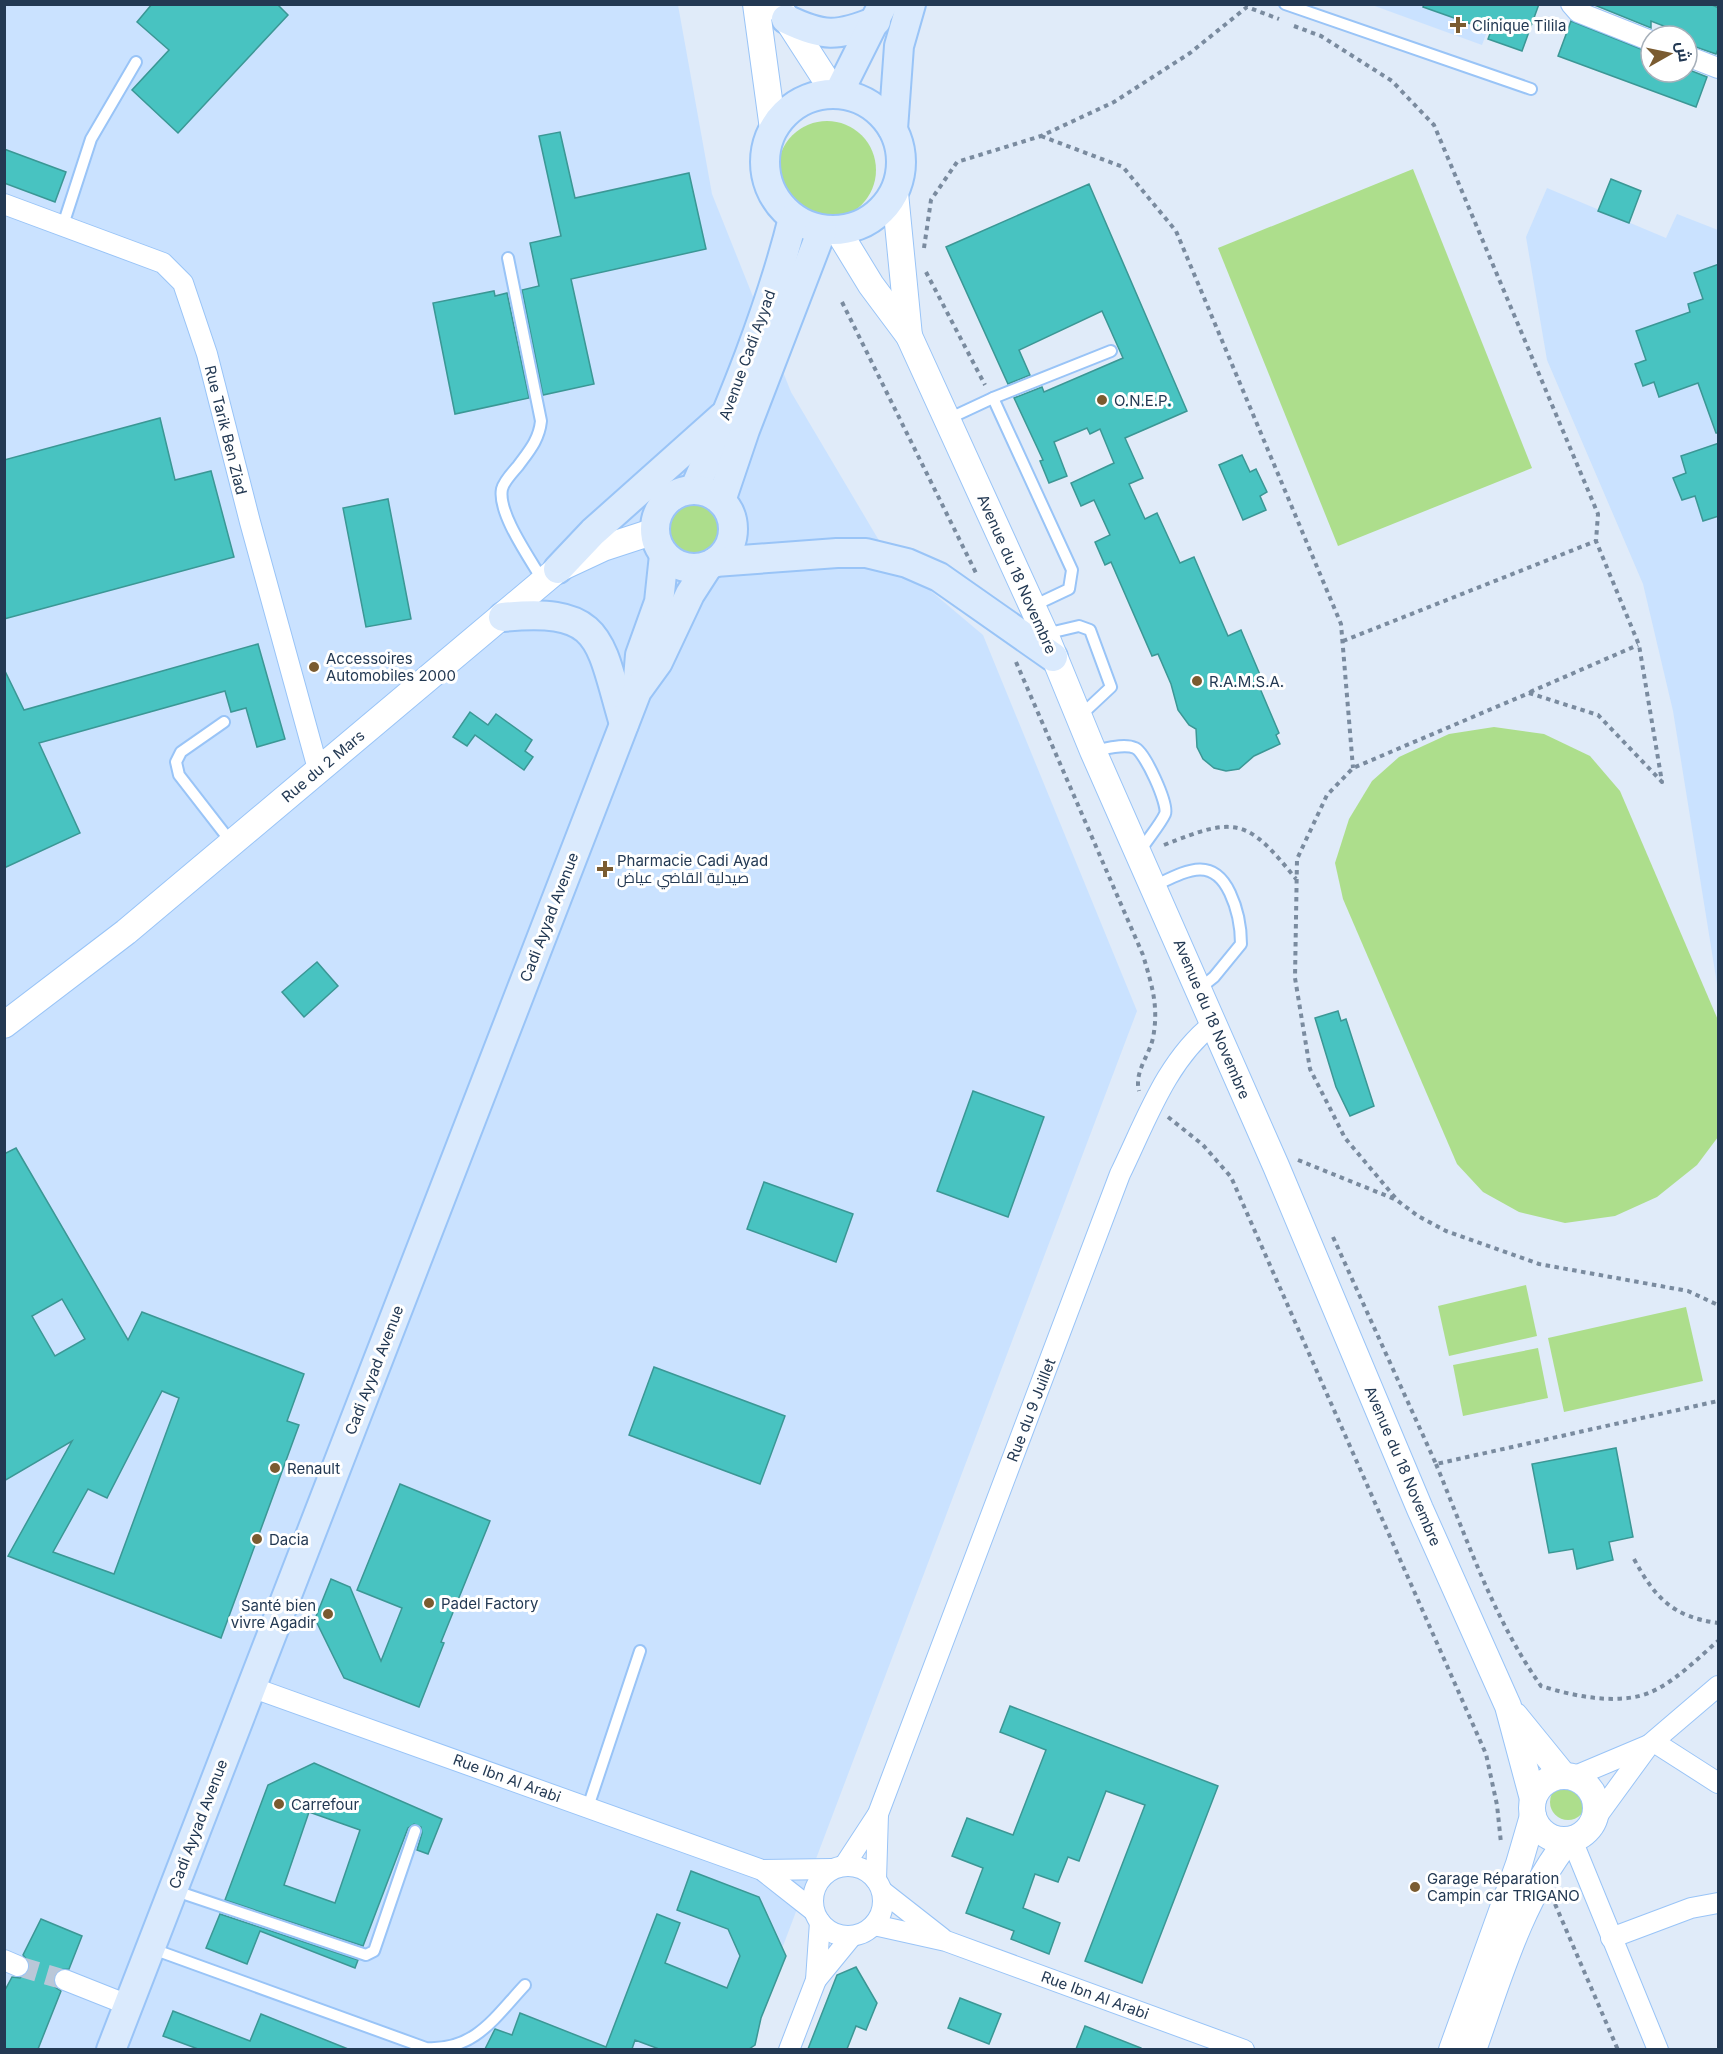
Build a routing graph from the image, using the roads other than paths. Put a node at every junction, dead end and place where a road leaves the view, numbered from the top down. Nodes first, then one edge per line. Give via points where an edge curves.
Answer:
1 (756, 4) edge
2 (911, 4) edge
3 (1286, 4) edge
4 (1571, 4) edge
5 (781, 12) edge
6 (880, 13) edge
7 (1639, 36) edge
8 (1699, 60) edge
9 (136, 62) dead end
10 (1719, 68) edge
11 (1531, 89) dead end
12 (837, 94) junction
13 (773, 129) junction
14 (893, 129) junction
15 (895, 193) junction
16 (4, 204) edge
17 (793, 218) junction
18 (63, 225) junction
19 (830, 231) junction
20 (508, 258) dead end
21 (909, 336) junction
22 (1112, 351) dead end
23 (993, 398) junction
24 (728, 411) junction
25 (948, 419) junction
26 (694, 490) junction
27 (721, 501) junction
28 (660, 543) junction
29 (711, 564) junction
30 (551, 575) junction
31 (1032, 607) junction
32 (503, 617) junction
33 (1049, 646) junction
34 (637, 691) junction
35 (1079, 717) junction
36 (224, 722) dead end
37 (624, 724) junction
38 (1093, 751) junction
39 (318, 769) junction
40 (231, 843) junction
41 (1139, 853) junction
42 (1154, 886) junction
43 (1199, 989) junction
44 (1214, 1024) junction
45 (4, 1025) edge
46 (640, 1651) dead end
47 (1719, 1686) edge
48 (251, 1687) junction
49 (1508, 1706) junction
50 (1651, 1744) junction
51 (1568, 1776) junction
52 (1719, 1783) edge
53 (588, 1807) junction
54 (1533, 1807) junction
55 (878, 1814) junction
56 (1595, 1819) junction
57 (415, 1831) dead end
58 (1570, 1840) junction
59 (838, 1868) junction
60 (762, 1870) junction
61 (879, 1885) junction
62 (172, 1890) junction
63 (1719, 1903) edge
64 (817, 1916) junction
65 (874, 1925) junction
66 (852, 1936) junction
67 (1611, 1938) junction
68 (946, 1941) junction
69 (150, 1948) junction
70 (65, 1980) tunnel mouth
71 (816, 1980) junction
72 (525, 1985) dead end
73 (128, 2005) junction
74 (1223, 2046) edge
75 (111, 2049) edge
76 (789, 2049) edge
77 (1244, 2049) edge
78 (1452, 2049) edge
79 (1473, 2049) edge
80 (1658, 2049) edge

1 - 13 street
2 - 14 main road via 899,46
3 - 11 lane
4 - 7 street via 1578,12
5 - 6 main road via 814,32 832,34 849,32
5 - 12 street
6 - 12 main road
8 - 10 street
9 - 18 lane via 91,139
12 - 13 main road via 799,103
12 - 14 main road via 870,104
13 - 17 main road via 766,153 766,178 776,200
14 - 15 main road via 901,160
15 - 19 main road via 881,212 868,221
15 - 21 street, Avenue du 18 Novembre
16 - 18 street, Rue Tarik Ben Ziad
17 - 19 main road
17 - 24 main road, Avenue Cadi Ayyad via 785,253
18 - 39 street, Rue Tarik Ben Ziad via 163,263 183,283 207,354
19 - 21 street, Avenue du 18 Novembre
19 - 27 main road, Avenue Cadi Ayyad via 749,419
20 - 30 lane via 541,421 540,434 503,486 501,497 504,511
21 - 25 street, Avenue du 18 Novembre
22 - 23 lane
23 - 25 lane
23 - 31 lane via 1072,570 1069,589
24 - 26 main road, Avenue Cadi Ayyad
24 - 30 main road via 592,532
25 - 31 street, Avenue du 18 Novembre
26 - 27 main road
26 - 28 main road via 678,493 665,502 657,515
27 - 29 main road via 729,512 732,533 725,553
28 - 29 main road via 684,567
28 - 30 street, Rue du 2 Mars via 603,548
28 - 34 main road via 659,602 640,655
29 - 33 main road via 837,553 866,553 908,563 939,577
29 - 34 main road via 690,594 658,662
30 - 32 street, Rue du 2 Mars
31 - 33 street, Avenue du 18 Novembre
32 - 37 main road via 539,613 560,616 590,630 605,659
32 - 39 street, Rue du 2 Mars
33 - 35 street, Avenue du 18 Novembre
33 - 35 lane via 1067,627 1084,626 1090,630 1111,687
34 - 37 main road, Cadi Ayyad Avenue
35 - 38 street, Avenue du 18 Novembre
36 - 40 lane via 181,752 176,762 179,775
37 - 48 main road, Cadi Ayyad Avenue
38 - 41 street, Avenue du 18 Novembre
38 - 41 lane via 1136,748 1143,754 1165,800 1166,813
39 - 40 street, Rue du 2 Mars
40 - 45 street, Rue du 2 Mars via 126,933
41 - 42 street, Avenue du 18 Novembre
42 - 43 street, Avenue du 18 Novembre
42 - 43 lane via 1185,872 1209,870 1226,884 1234,901 1240,917 1241,944
43 - 44 street, Avenue du 18 Novembre
44 - 49 street, Avenue du 18 Novembre
44 - 55 street, Rue du 9 Juillet via 1182,1054 1120,1174
46 - 53 lane
47 - 50 street
48 - 53 street, Rue Ibn Al Arabi
48 - 62 main road, Cadi Ayyad Avenue
49 - 51 street, Avenue du 18 Novembre
49 - 54 street, Avenue du 18 Novembre
50 - 51 street
50 - 52 street
50 - 56 street
51 - 54 street via 1544,1782
51 - 56 street via 1583,1781 1595,1798
53 - 60 street, Rue Ibn Al Arabi
54 - 58 street via 1546,1835
54 - 78 street via 1519,1864
55 - 59 street, Rue du 9 Juillet
55 - 61 street, Rue du 9 Juillet
56 - 58 street via 1588,1830
57 - 62 lane via 374,1951 366,1955
58 - 67 street
58 - 79 street via 1542,1876 1522,1915
59 - 60 street, Rue Ibn Al Arabi
59 - 61 street via 856,1866 867,1871
59 - 64 street via 822,1876 816,1887
60 - 64 street, Rue Ibn Al Arabi
61 - 65 street via 880,1915
61 - 68 street, Rue Ibn Al Arabi
62 - 69 main road, Cadi Ayyad Avenue
63 - 67 street via 1691,1908
64 - 66 street via 829,1930
64 - 71 street
65 - 66 street
65 - 68 street, Rue Ibn Al Arabi
66 - 71 street
67 - 80 street
68 - 74 street, Rue Ibn Al Arabi
69 - 72 lane via 426,2048 461,2045 477,2037
69 - 73 main road, Cadi Ayyad Avenue
70 - 73 street
71 - 76 street
73 - 75 main road, Cadi Ayyad Avenue
74 - 77 street, Rue Ibn Al Arabi

